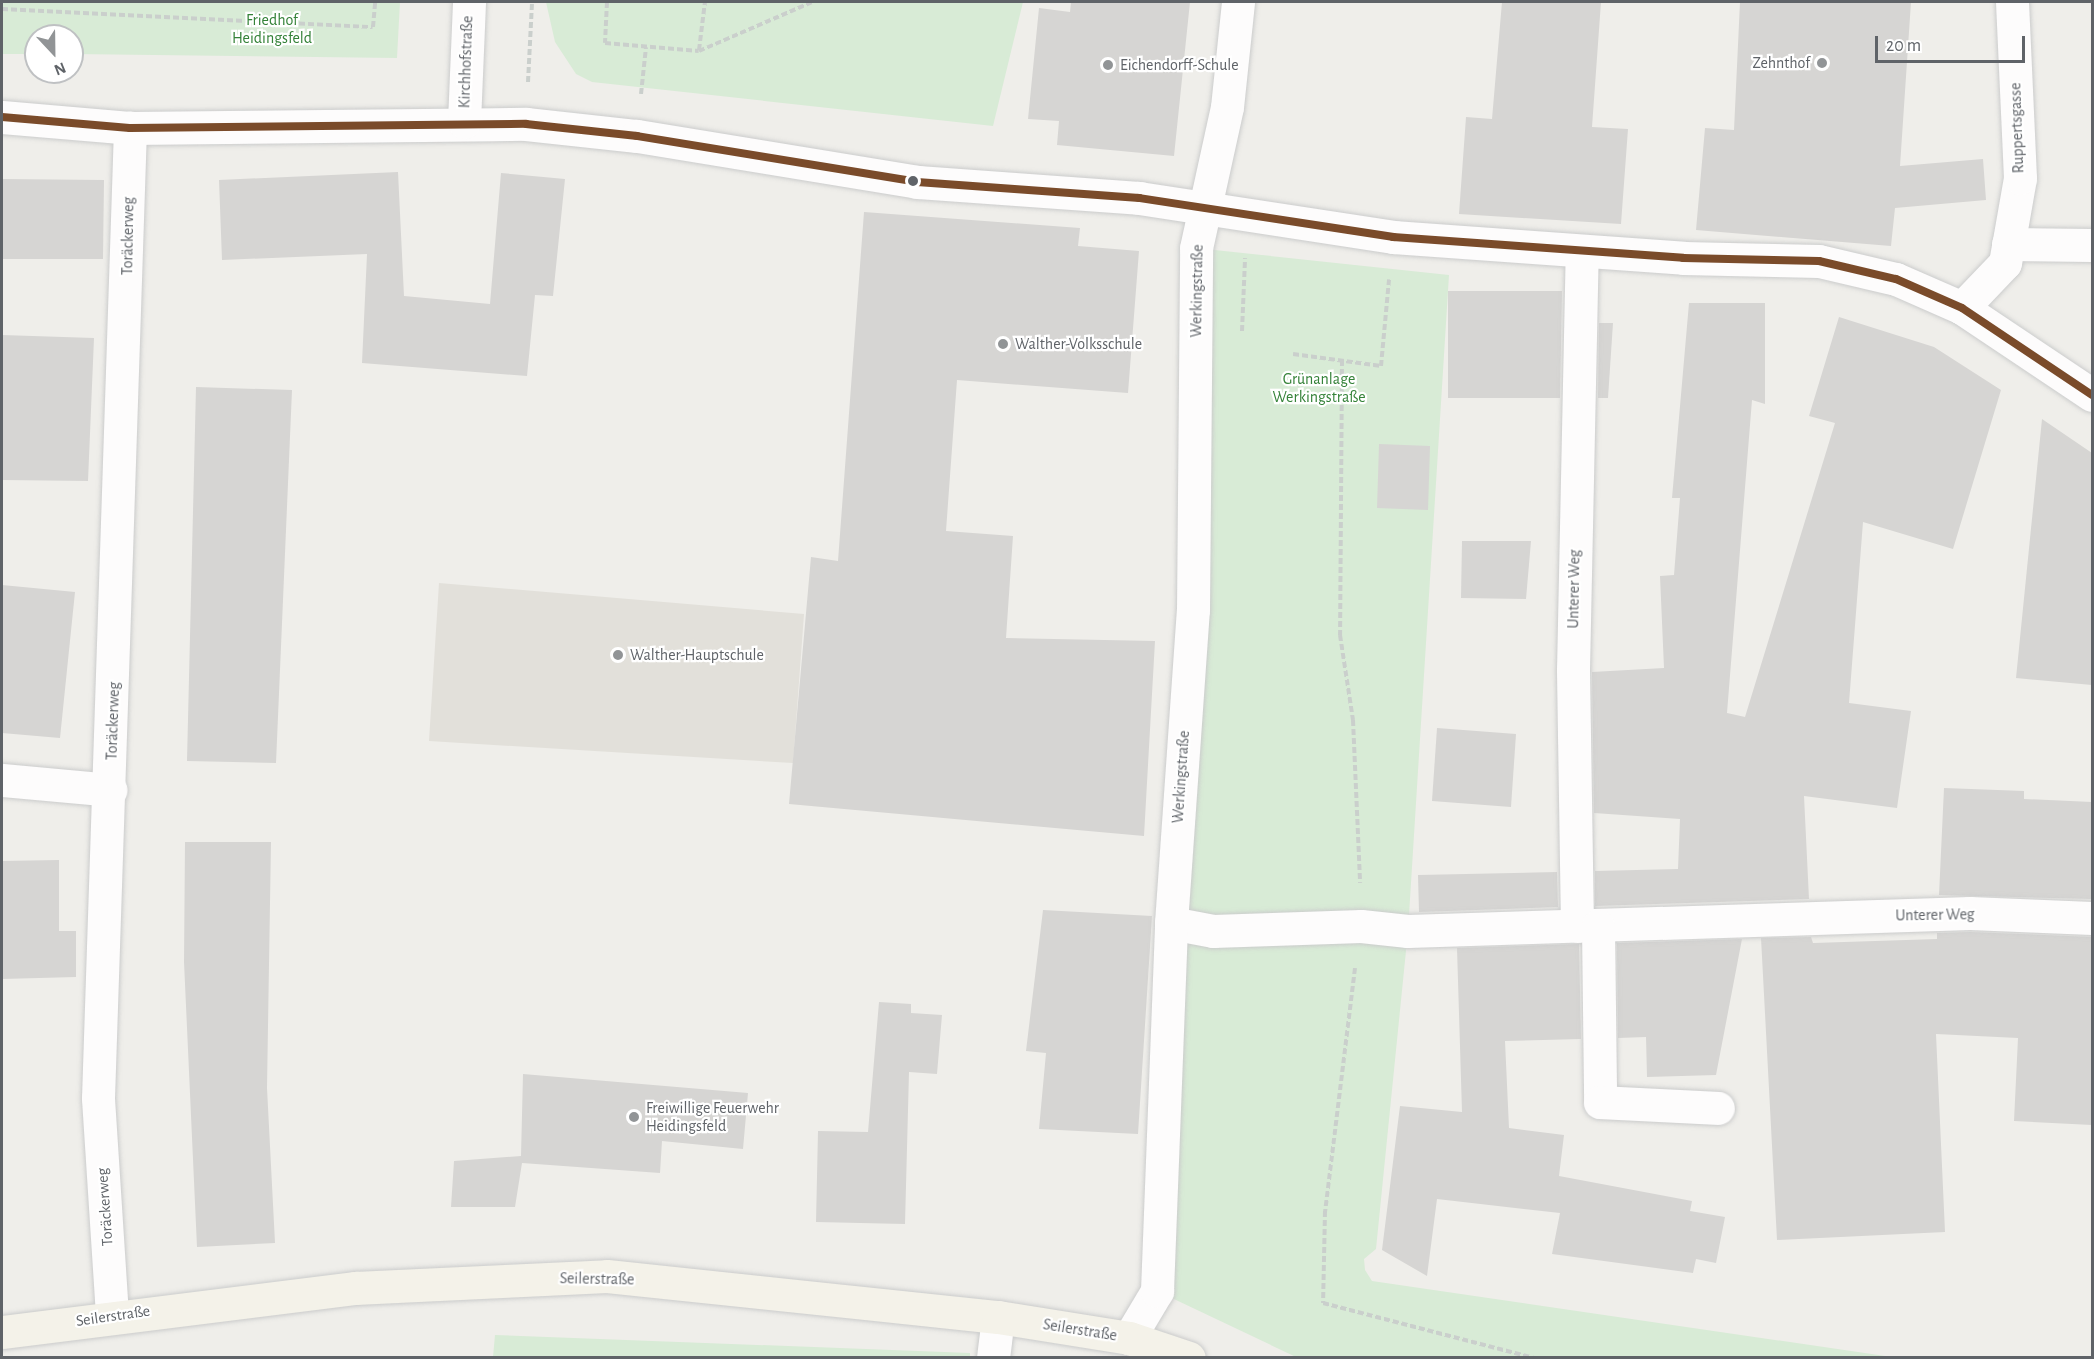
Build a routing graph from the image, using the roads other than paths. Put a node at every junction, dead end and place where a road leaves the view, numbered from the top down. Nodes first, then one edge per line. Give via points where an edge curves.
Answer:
1 (469, 2) edge
2 (1238, 2) edge
3 (2012, 2) edge
4 (2, 117) edge
5 (464, 122) junction
6 (130, 128) junction
7 (1201, 208) junction
8 (2008, 243) junction
9 (2092, 244) edge
10 (1582, 251) junction
11 (1962, 308) junction
12 (2092, 396) edge
13 (2, 780) edge
14 (111, 790) junction
15 (2092, 918) edge
16 (1171, 923) junction
17 (1588, 926) junction
18 (1718, 1108) dead end
19 (112, 1315) junction
20 (998, 1317) junction
21 (2, 1332) edge
22 (1129, 1338) junction
23 (993, 1358) edge
24 (1189, 1358) edge

1 - 5 street, Kirchhofstraße
2 - 7 street, Werkingstraße via 1217,162
3 - 8 street, Ruppertsgasse via 2020,178
4 - 6 street
5 - 6 street
5 - 7 street via 526,124 637,136 917,182
6 - 14 street, Toräckerweg
7 - 10 street via 1393,237
7 - 16 street, Werkingstraße via 1193,610
8 - 9 street
8 - 11 street, Ruppertsgasse via 2005,263
10 - 11 street via 1819,261 1896,279
10 - 17 street, Unterer Weg via 1574,647
11 - 12 street
13 - 14 street
14 - 19 street, Toräckerweg via 98,1098
15 - 17 street, Unterer Weg via 1971,913
16 - 17 street, Unterer Weg via 1213,931 1362,926 1408,931
16 - 22 street, Werkingstraße via 1157,1291
17 - 18 street, Unterer Weg via 1600,1102
19 - 20 main road, Seilerstraße via 355,1288 607,1276
19 - 21 main road, Seilerstraße
20 - 22 main road, Seilerstraße
20 - 23 street
22 - 24 main road, Seilerstraße

